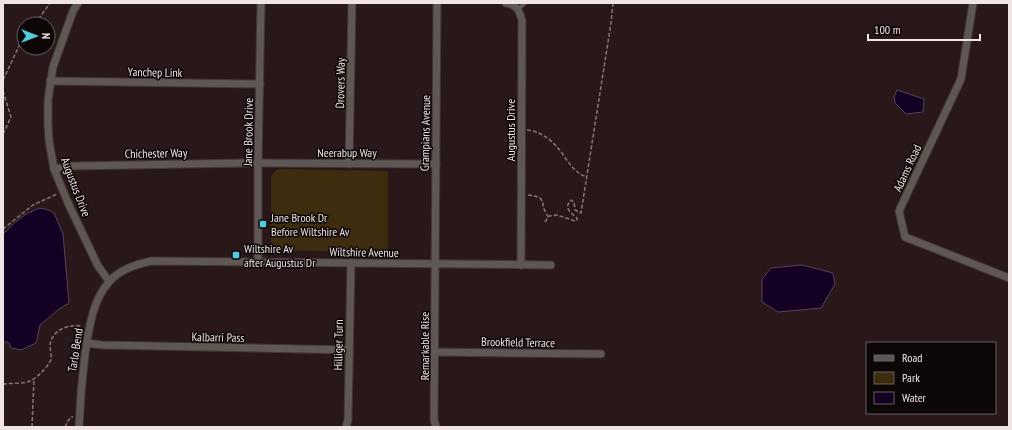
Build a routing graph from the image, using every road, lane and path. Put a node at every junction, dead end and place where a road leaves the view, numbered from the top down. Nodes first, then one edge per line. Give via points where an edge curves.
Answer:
1 (50, 3) edge
2 (78, 3) edge
3 (261, 3) edge
4 (352, 3) edge
5 (437, 3) edge
6 (506, 3) edge
7 (525, 3) edge
8 (613, 3) edge
9 (973, 3) edge
10 (518, 9) junction
11 (41, 16) edge
12 (16, 52) edge
13 (3, 80) edge
14 (50, 81) junction
15 (260, 84) junction
16 (3, 91) edge
17 (525, 130) dead end
18 (3, 134) edge
19 (258, 163) junction
20 (349, 164) junction
21 (436, 164) junction
22 (54, 169) junction
23 (587, 177) junction
24 (59, 193) dead end
25 (527, 195) dead end
26 (548, 217) junction
27 (545, 222) dead end
28 (3, 229) edge
29 (258, 262) junction
30 (351, 263) junction
31 (435, 264) junction
32 (521, 265) junction
33 (551, 266) dead end
34 (1009, 278) edge
35 (109, 281) junction
36 (85, 326) dead end
37 (87, 343) junction
38 (349, 350) junction
39 (435, 352) junction
40 (601, 354) dead end
41 (34, 379) junction
42 (3, 384) edge
43 (74, 417) dead end
44 (32, 427) edge
45 (66, 427) edge
46 (79, 427) edge
47 (346, 427) edge
48 (436, 427) edge

1 - 11 path
2 - 14 street, Augustus Drive via 54,62
3 - 15 street, Jane Brook Drive
4 - 20 street, Drovers Way
5 - 21 street, Grampians Avenue
6 - 10 street
7 - 10 lane
8 - 23 path via 612,24
9 - 34 street, Adams Road via 961,79 899,211 905,237
10 - 32 street, Augustus Drive via 522,21
12 - 13 path
14 - 15 street, Yanchep Link
14 - 22 street, Augustus Drive via 48,125
15 - 19 street, Jane Brook Drive
16 - 18 path via 11,117
17 - 23 path via 539,133 554,143 571,166
19 - 20 street, Neerabup Way
19 - 22 street, Chichester Way via 73,166
19 - 29 street, Jane Brook Drive
20 - 21 street, Neerabup Way
21 - 31 street, Grampians Avenue
22 - 35 street, Augustus Drive via 98,266
23 - 26 path via 581,213 575,210 574,202 571,200 567,207 577,220 557,215
24 - 28 path via 33,205
25 - 26 path via 540,198
26 - 27 path
29 - 30 street, Wiltshire Avenue
29 - 35 street, Wiltshire Avenue via 152,261 128,268
30 - 31 street, Wiltshire Avenue
30 - 38 street, Hilliger Turn
31 - 32 street, Wiltshire Avenue
31 - 39 street, Remarkable Rise
32 - 33 street, Wiltshire Avenue
35 - 37 street, Tarlo Bend via 95,305
36 - 41 path via 66,327 55,333 50,346 51,358
37 - 38 street, Kalbarri Pass
37 - 46 street, Tarlo Bend
38 - 47 street, Hilliger Turn
39 - 40 street, Brookfield Terrace
39 - 48 street, Remarkable Rise
41 - 42 path via 29,382
41 - 44 path
43 - 45 path via 71,417

